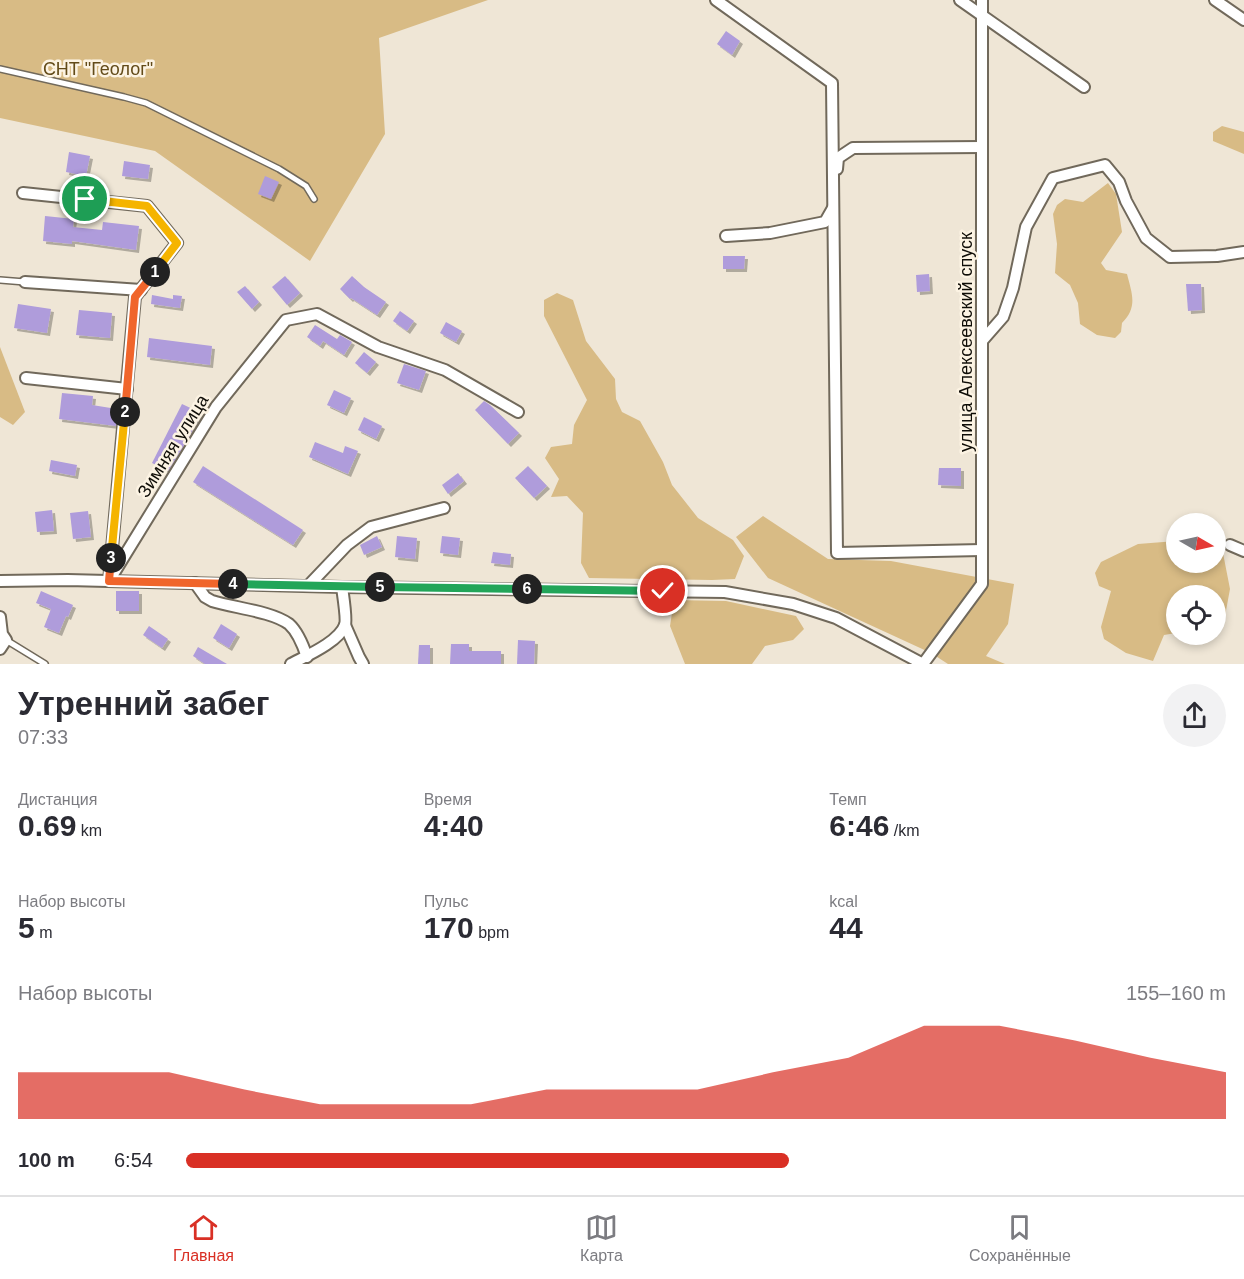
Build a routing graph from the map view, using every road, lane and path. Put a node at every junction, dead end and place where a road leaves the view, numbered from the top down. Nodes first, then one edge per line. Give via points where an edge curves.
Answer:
1 (716, 0) edge
2 (960, 0) edge
3 (982, 0) edge
4 (1215, 0) edge
5 (982, 16) junction
6 (1244, 20) edge
7 (0, 69) edge
8 (1084, 87) dead end
9 (982, 147) junction
10 (23, 192) dead end
11 (314, 199) dead end
12 (833, 208) junction
13 (726, 236) dead end
14 (1244, 252) edge
15 (0, 280) edge
16 (25, 282) joint
17 (141, 290) junction
18 (982, 341) junction
19 (26, 378) dead end
20 (127, 389) junction
21 (518, 412) dead end
22 (444, 508) dead end
23 (1230, 545) dead end
24 (982, 550) junction
25 (1244, 551) edge
26 (0, 581) edge
27 (109, 581) junction
28 (195, 583) junction
29 (308, 586) junction
30 (342, 587) junction
31 (0, 617) edge
32 (345, 625) junction
33 (3, 645) edge
34 (309, 660) edge
35 (45, 664) edge
36 (291, 664) edge
37 (363, 664) edge
38 (923, 664) edge

1 - 12 street via 832,83
2 - 5 street
3 - 5 street, улица Алексеевский спуск
4 - 6 street
5 - 8 street
5 - 9 street, улица Алексеевский спуск
7 - 11 lane via 146,103 279,169 306,186
9 - 12 street via 853,148 838,158 837,201
9 - 18 street, улица Алексеевский спуск
10 - 17 street, Зимняя улица via 147,206 177,243
12 - 13 street via 825,222 770,233
12 - 24 street via 837,553
14 - 18 street via 1170,257 1146,238 1119,182 1105,165 1053,178 1026,227 1003,317
15 - 16 lane
16 - 17 street
17 - 20 street, Зимняя улица via 135,297
18 - 24 street, улица Алексеевский спуск
19 - 20 street
20 - 27 street, Зимняя улица
21 - 27 street, Зимняя улица via 445,370 378,347 317,314 286,320 216,407
22 - 29 street via 371,527 347,545
23 - 25 street
24 - 38 street, улица Алексеевский спуск via 982,584
26 - 27 street
27 - 28 street
28 - 29 street
28 - 34 street via 212,602 272,616 289,625
29 - 30 street
30 - 32 street
30 - 38 street via 725,592 793,604 836,618
31 - 33 street
32 - 34 street
32 - 37 street
33 - 35 lane
34 - 36 street

